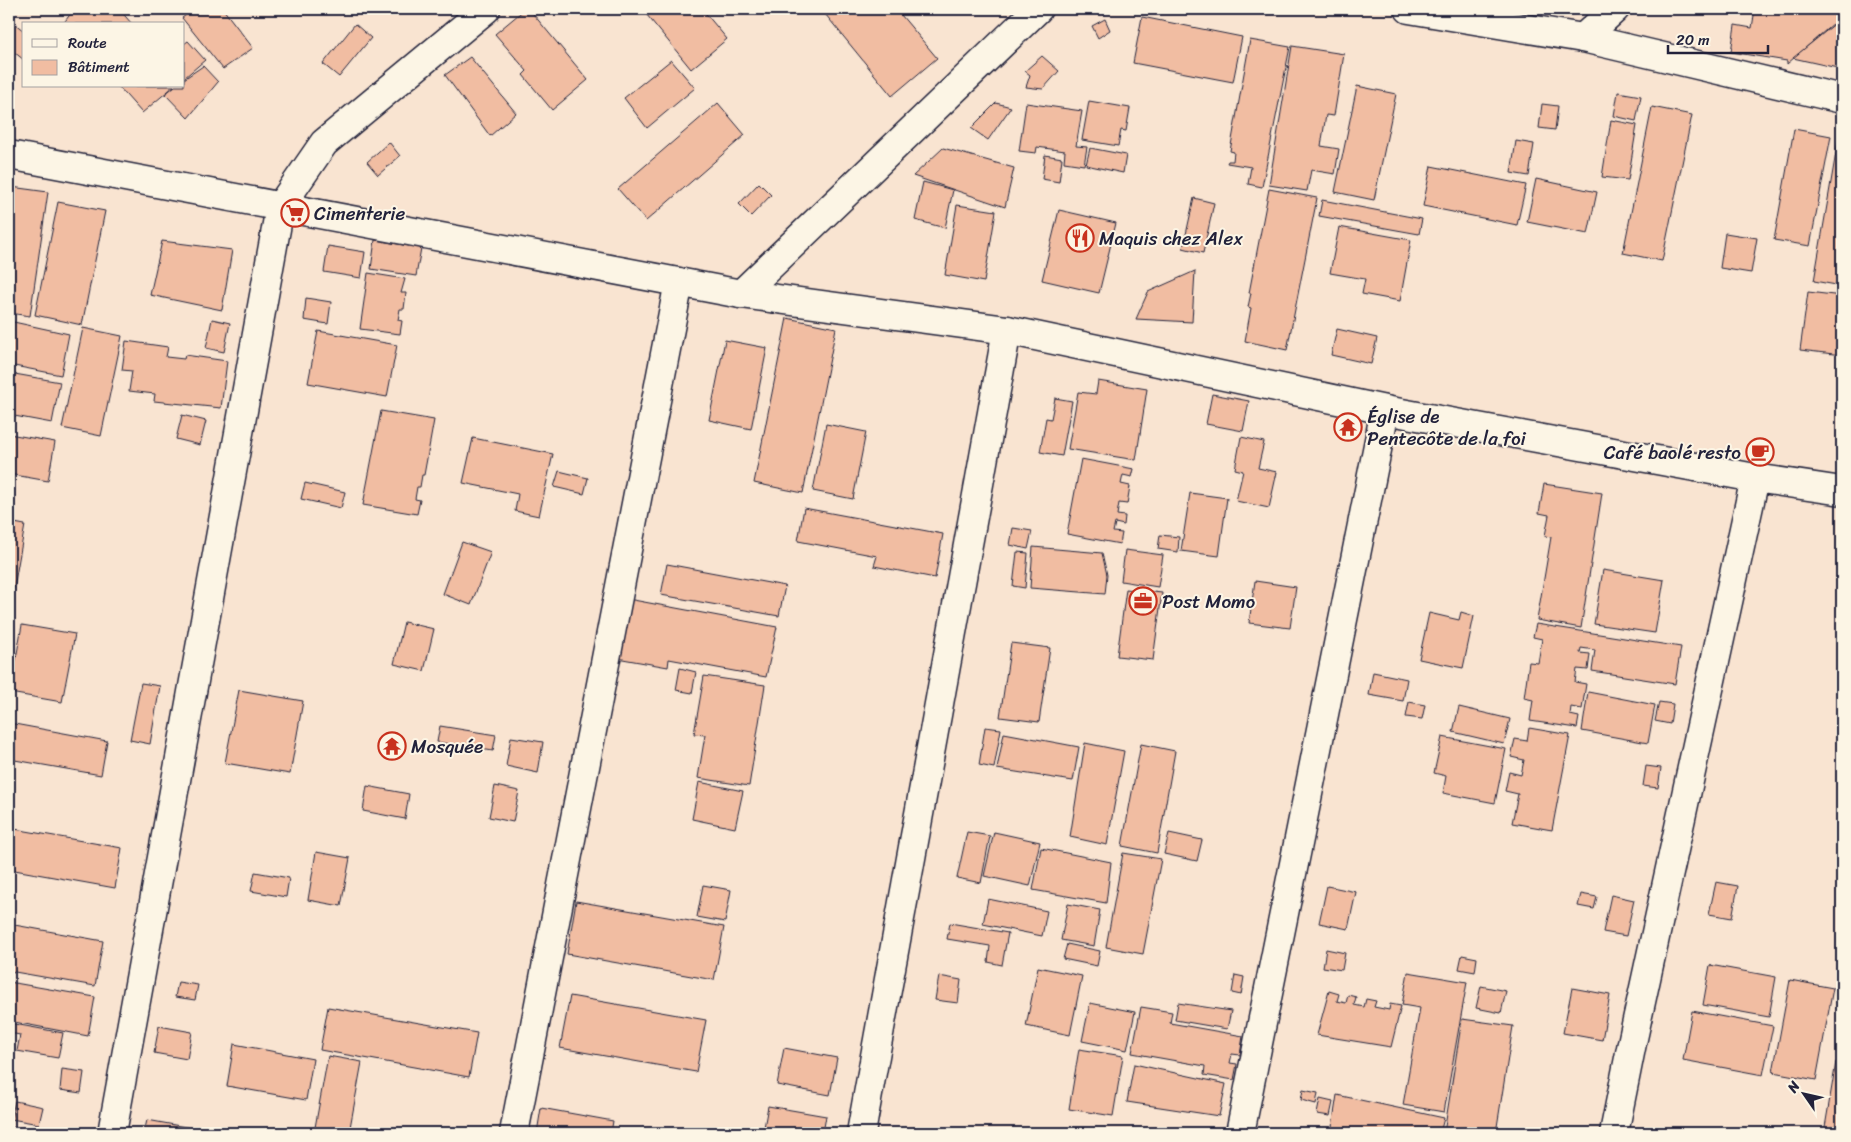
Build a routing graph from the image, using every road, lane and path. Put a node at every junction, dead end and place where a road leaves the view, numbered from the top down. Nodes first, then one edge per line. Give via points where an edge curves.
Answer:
1 (486, 9) edge
2 (1038, 9) edge
3 (1409, 9) edge
4 (1615, 9) edge
5 (1583, 38) junction
6 (1842, 99) edge
7 (9, 155) edge
8 (280, 207) junction
9 (679, 282) junction
10 (741, 294) junction
11 (1008, 330) junction
12 (1385, 410) junction
13 (1755, 478) junction
14 (1842, 490) edge
15 (112, 1133) edge
16 (514, 1133) edge
17 (861, 1133) edge
18 (1240, 1133) edge
19 (1614, 1133) edge

1 - 8 street via 324,143
2 - 10 street
3 - 5 street
4 - 5 street
5 - 6 street
7 - 8 street
8 - 9 street
8 - 15 street
9 - 10 street
9 - 16 street
10 - 11 street
11 - 12 street
11 - 17 street
12 - 13 street
12 - 18 street
13 - 14 street
13 - 19 street

